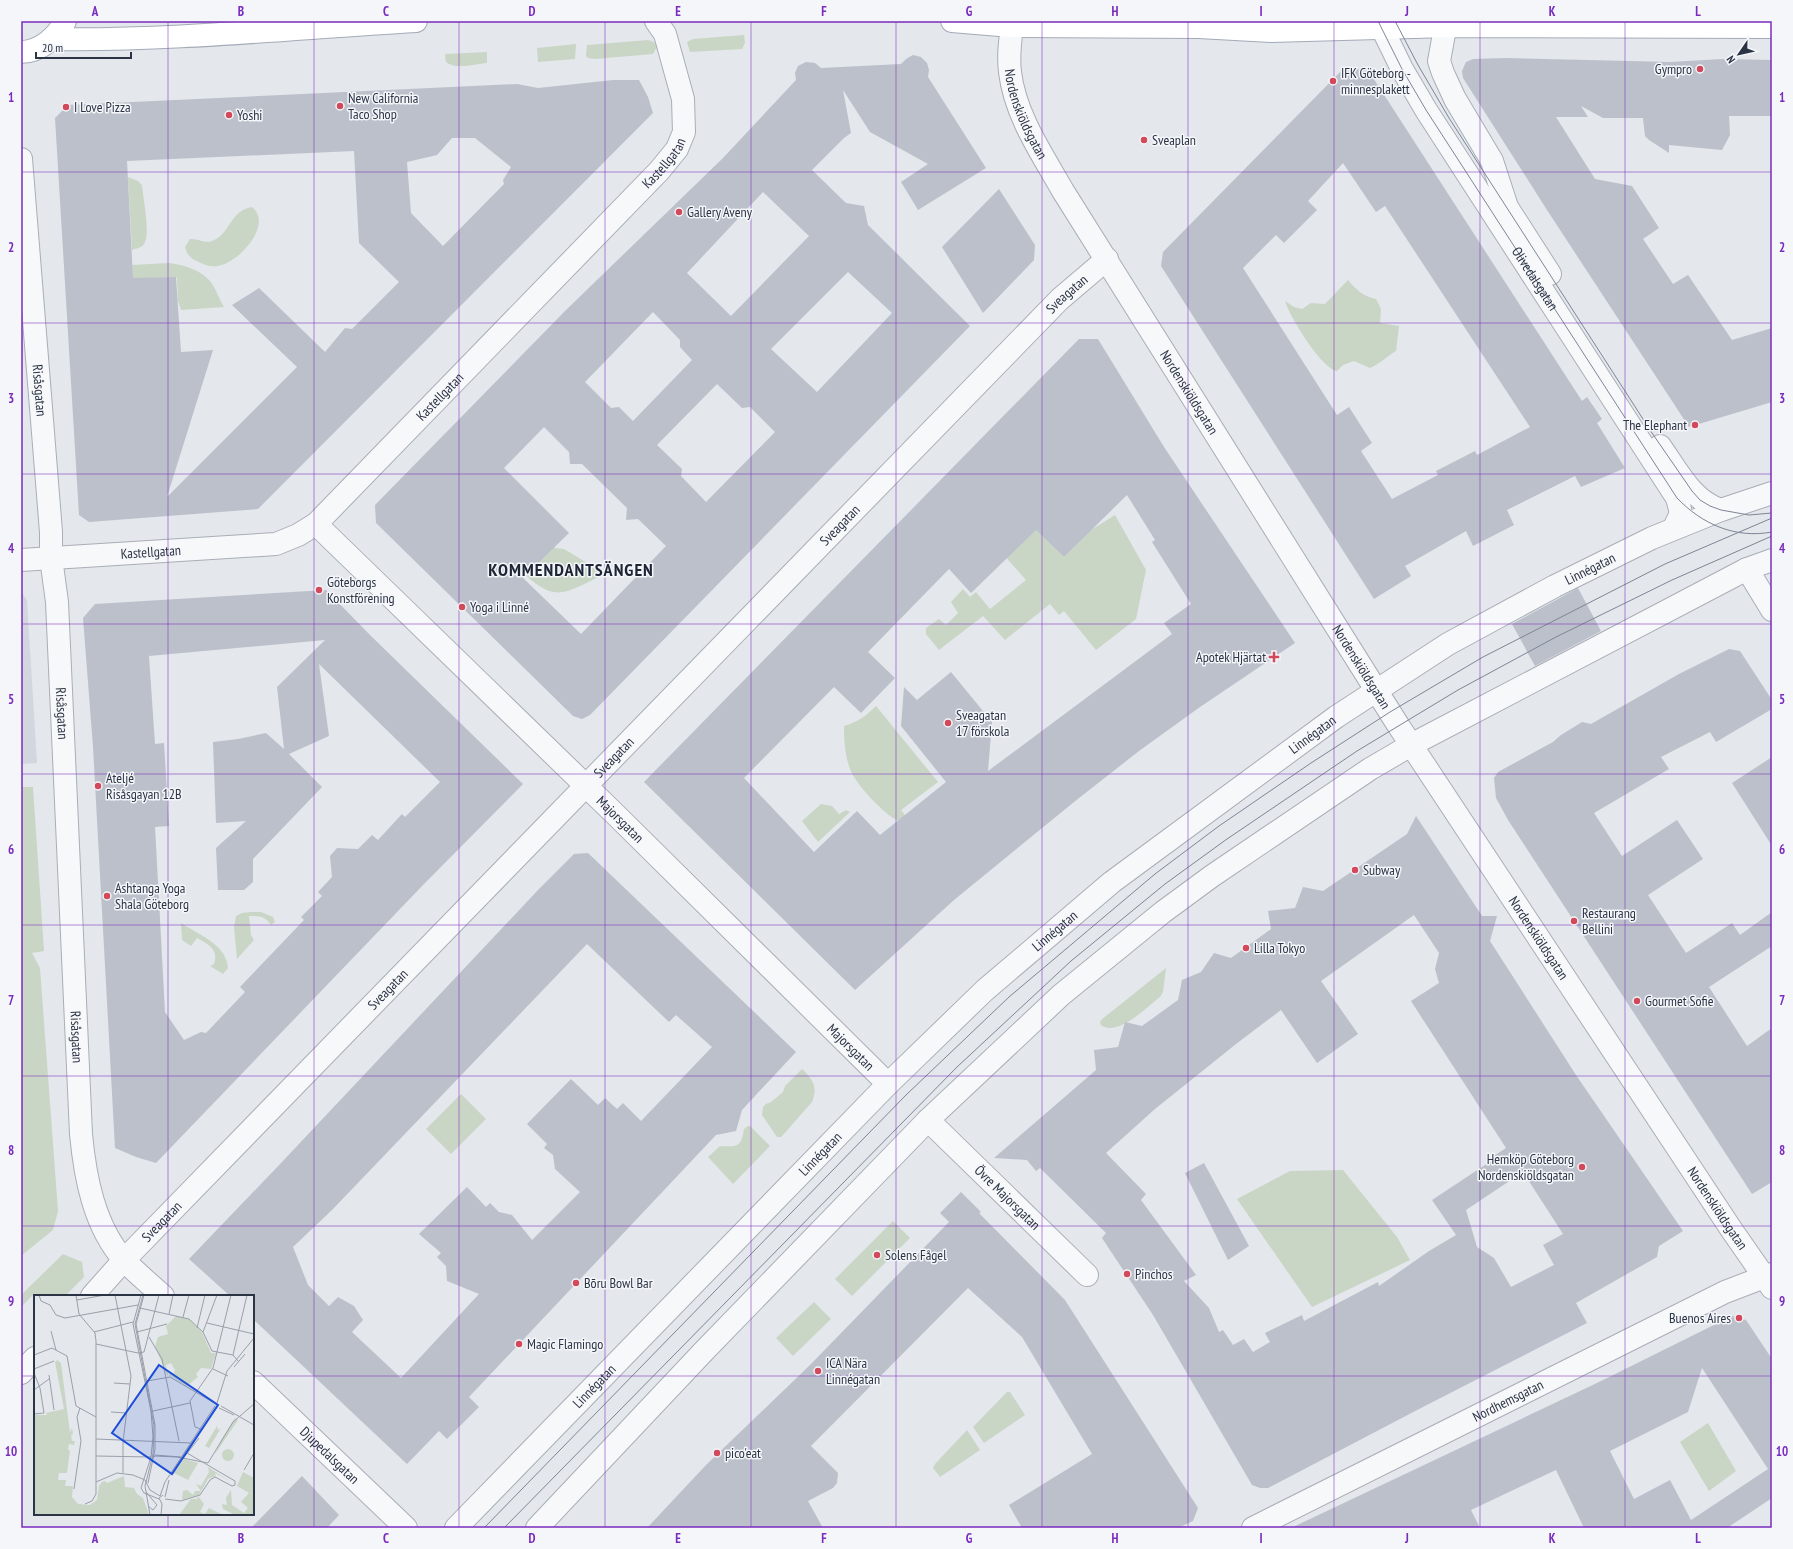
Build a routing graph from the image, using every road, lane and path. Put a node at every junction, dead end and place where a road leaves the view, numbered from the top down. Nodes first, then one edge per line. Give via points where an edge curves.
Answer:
1 (65, 21) edge
2 (416, 21) edge
3 (656, 21) edge
4 (952, 21) edge
5 (1012, 23) edge
6 (1206, 24) edge
7 (1450, 26) junction
8 (1772, 27) edge
9 (1382, 28) junction
10 (50, 40) junction
11 (21, 52) edge
12 (21, 159) edge
13 (1107, 260) junction
14 (1772, 493) edge
15 (1721, 510) junction
16 (316, 524) junction
17 (1674, 528) junction
18 (51, 558) junction
19 (21, 560) edge
20 (1772, 560) edge
21 (1747, 569) junction
22 (1772, 610) edge
23 (1377, 691) junction
24 (1411, 745) junction
25 (586, 787) junction
26 (888, 1084) junction
27 (928, 1120) junction
28 (124, 1260) junction
29 (1087, 1275) dead end
30 (1770, 1280) edge
31 (93, 1295) edge
32 (162, 1295) edge
33 (34, 1359) edge
34 (21, 1373) edge
35 (254, 1383) edge
36 (406, 1528) edge
37 (456, 1528) edge
38 (537, 1528) edge
39 (1253, 1528) edge

1 - 10 main road
2 - 10 main road via 192,36
3 - 16 street, Kastellgatan via 665,34 683,99 684,132 677,149 659,171
4 - 5 main road
5 - 6 main road
5 - 13 street, Nordenskiöldsgatan via 1010,71 1018,105 1028,128 1064,191
6 - 9 main road via 1271,31
7 - 8 main road
7 - 9 main road
7 - 15 street, Olivedalsgatan via 1444,34 1439,61 1455,99 1492,161 1507,207 1675,468 1700,500
9 - 17 street, Olivedalsgatan via 1402,69 1445,140 1676,498 1681,513
10 - 11 main road via 36,49
12 - 18 street, Risåsgatan
13 - 23 street, Nordenskiöldsgatan
13 - 25 street, Sveagatan via 1060,299
14 - 15 street, Linnégatan
15 - 17 street, Linnégatan
16 - 18 street, Kastellgatan via 276,544
16 - 25 street, Majorsgatan
17 - 23 street, Linnégatan via 1522,604 1442,648
18 - 19 street, Kastellgatan
18 - 28 street, Risåsgatan via 58,602 84,1166 93,1200 107,1235
20 - 21 street
21 - 22 street
21 - 24 street
23 - 24 street, Nordenskiöldsgatan
23 - 26 street, Linnégatan via 1284,754 1112,882 985,990
24 - 27 street via 1353,781 1163,912 1061,995
24 - 30 street, Nordenskiöldsgatan via 1731,1229
25 - 26 street, Majorsgatan
25 - 28 street, Sveagatan
26 - 37 street, Linnégatan
27 - 29 street, Övre Majorsgatan
27 - 38 street via 704,1350
28 - 31 street, Sveagatan
28 - 32 street
30 - 39 street, Nordhemsgatan via 1725,1292
33 - 34 street
35 - 36 street, Djupedalsgatan

